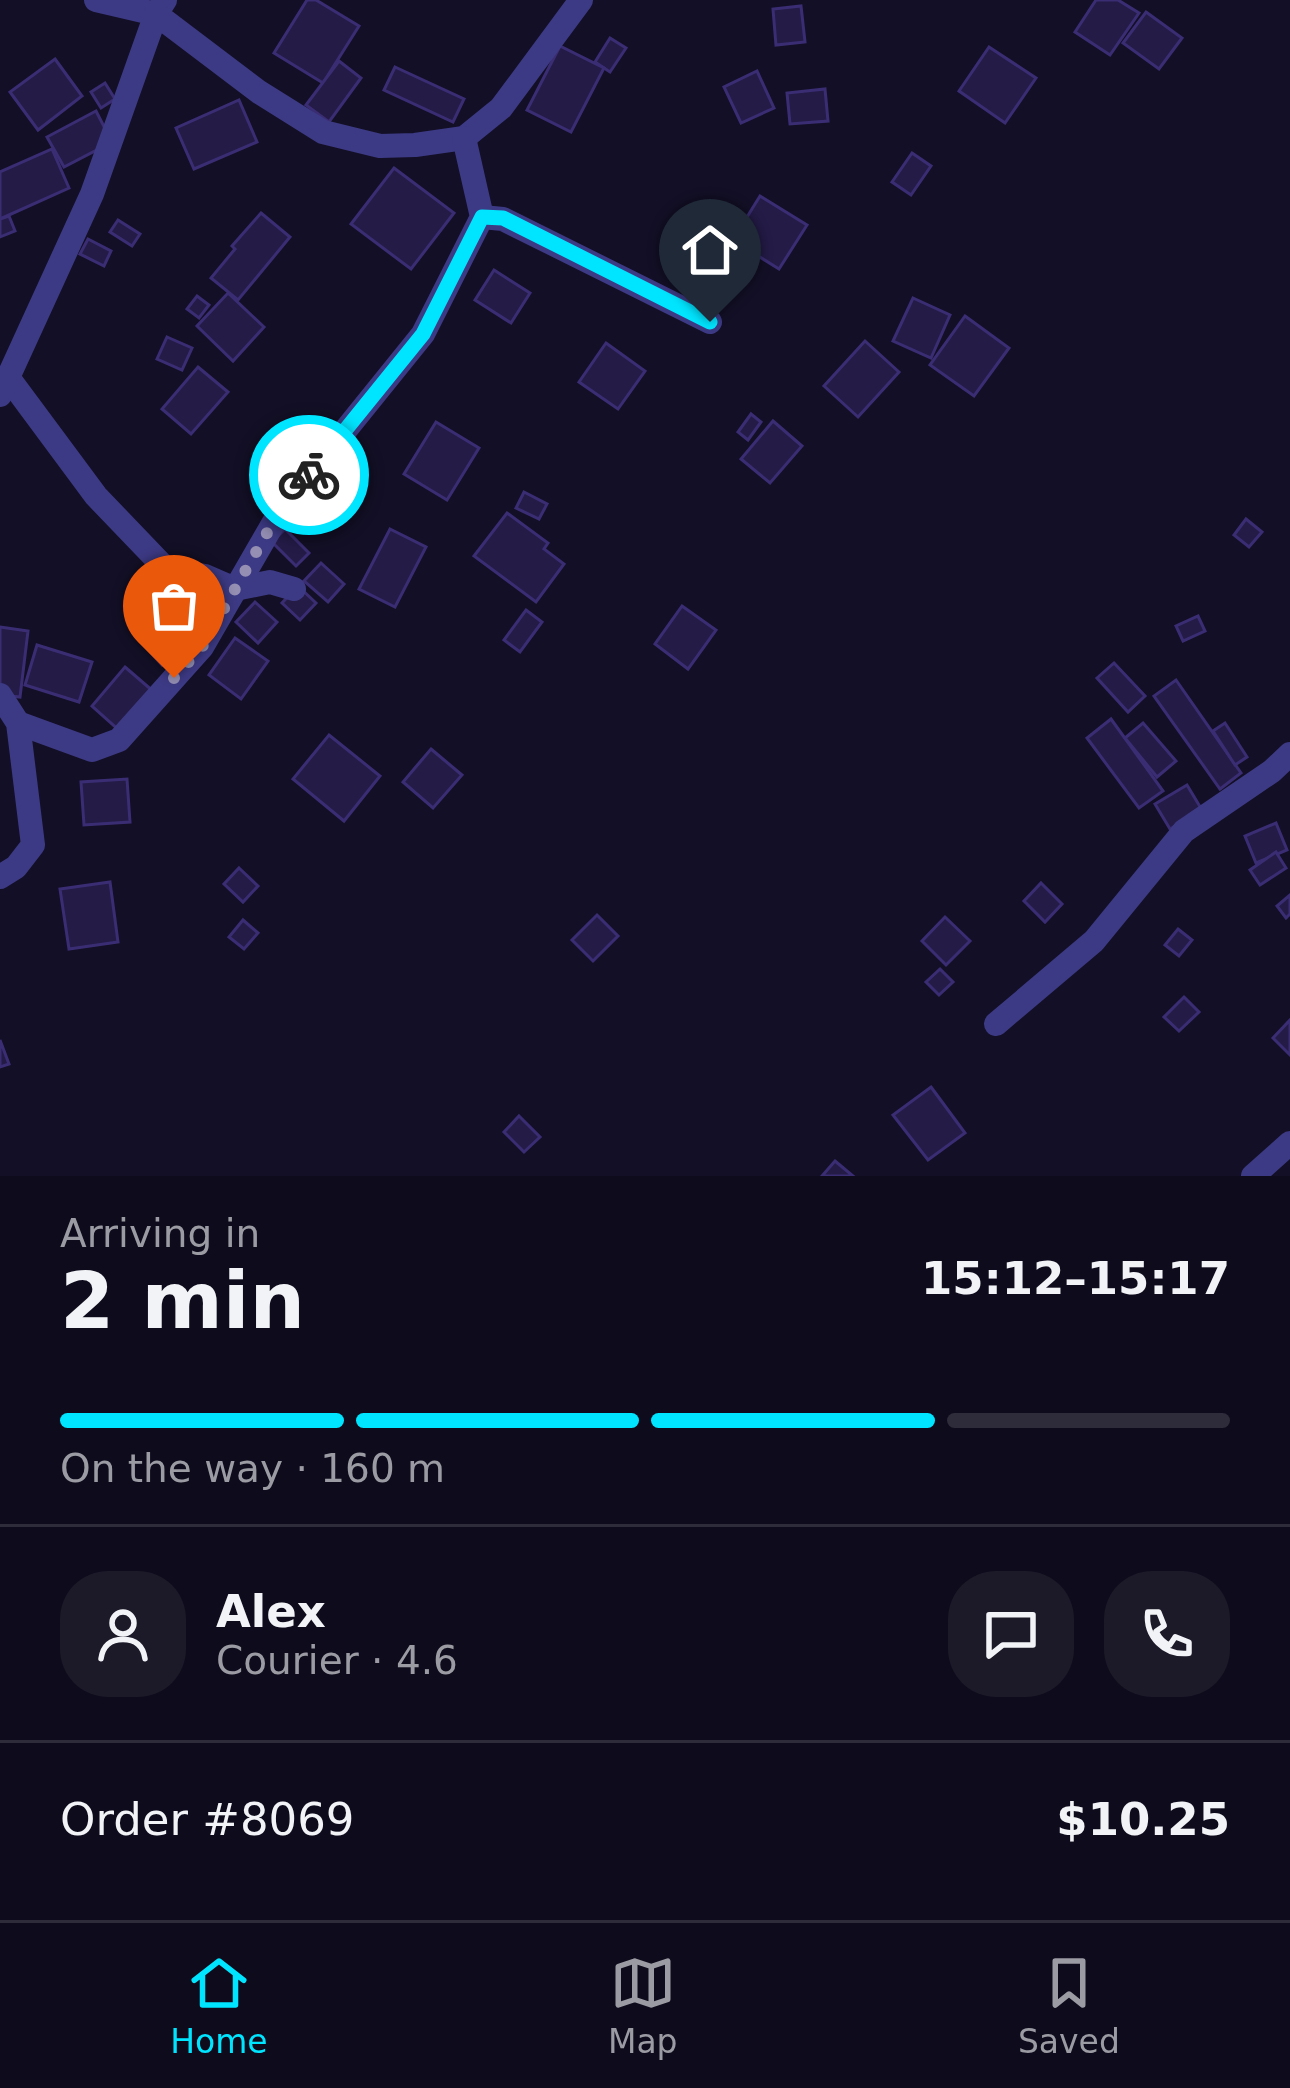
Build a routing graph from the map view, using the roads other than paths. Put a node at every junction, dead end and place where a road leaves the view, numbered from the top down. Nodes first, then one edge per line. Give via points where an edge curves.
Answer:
1 (96, 0) edge
2 (581, 0) edge
3 (161, 7) edge
4 (464, 138) junction
5 (482, 217) junction
6 (710, 322) dead end
7 (4, 386) edge
8 (235, 589) junction
9 (294, 589) dead end
10 (0, 695) edge
11 (18, 723) junction
12 (1284, 771) edge
13 (0, 877) edge
14 (996, 1024) dead end
15 (1290, 1143) edge
16 (1252, 1176) edge

1 - 3 street
2 - 4 street via 501,108
3 - 4 street via 259,92 323,132 380,146
3 - 7 street via 92,194
4 - 5 street
5 - 6 street via 503,218
5 - 8 street via 423,334 280,510
7 - 8 street via 166,569
8 - 9 street via 270,582
8 - 11 street via 202,647 118,740 92,751
10 - 11 street
11 - 13 street via 33,845
12 - 14 street via 1184,831 1094,941
15 - 16 street

